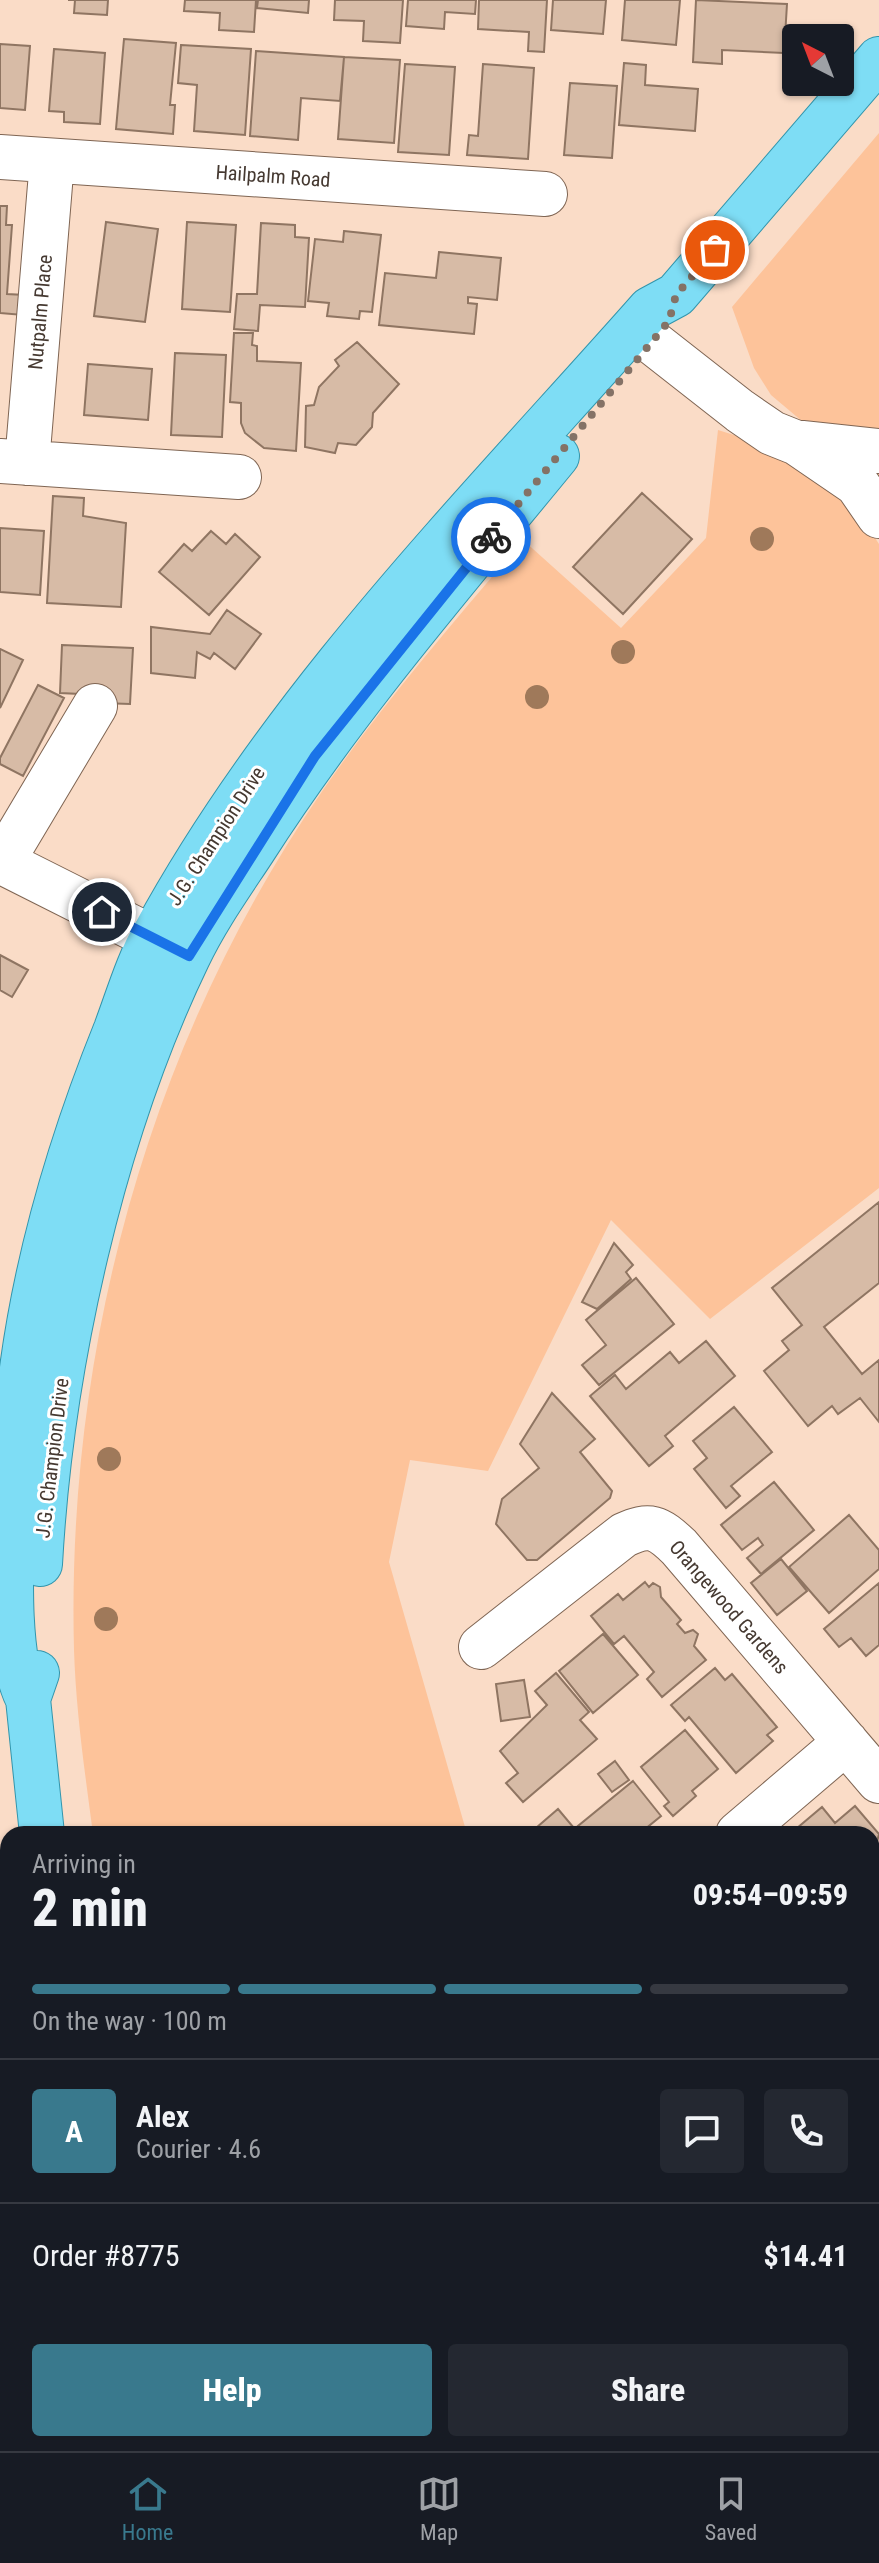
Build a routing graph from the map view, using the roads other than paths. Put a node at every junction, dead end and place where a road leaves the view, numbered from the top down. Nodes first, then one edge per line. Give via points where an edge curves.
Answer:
1 (879, 59) edge
2 (0, 157) edge
3 (52, 161) junction
4 (545, 194) dead end
5 (676, 295) junction
6 (652, 342) junction
7 (797, 443) junction
8 (879, 451) edge
9 (14, 462) edge
10 (239, 477) dead end
11 (879, 516) edge
12 (95, 706) dead end
13 (1, 861) edge
14 (171, 946) junction
15 (481, 1647) dead end
16 (846, 1742) junction
17 (879, 1781) edge
18 (41, 1826) edge
19 (747, 1826) edge

1 - 5 main road, J.G. Champion Drive
2 - 3 street, Hailpalm Road
3 - 4 street, Hailpalm Road
3 - 9 street, Nutpalm Place
5 - 6 main road, J.G. Champion Drive via 669,321
5 - 14 main road, J.G. Champion Drive via 650,309 401,587 254,776
6 - 7 street via 740,411
6 - 14 main road, J.G. Champion Drive via 315,756
7 - 8 street
7 - 11 street via 857,484
9 - 10 street, Nutpalm Place
12 - 13 street
13 - 14 street
14 - 18 main road, J.G. Champion Drive via 72,1148 44,1250 29,1334 13,1462 12,1575 17,1680 28,1699
15 - 16 street, Orangewood Gardens via 624,1535 642,1527 654,1529 679,1547
16 - 17 street, Orangewood Gardens
16 - 19 street

